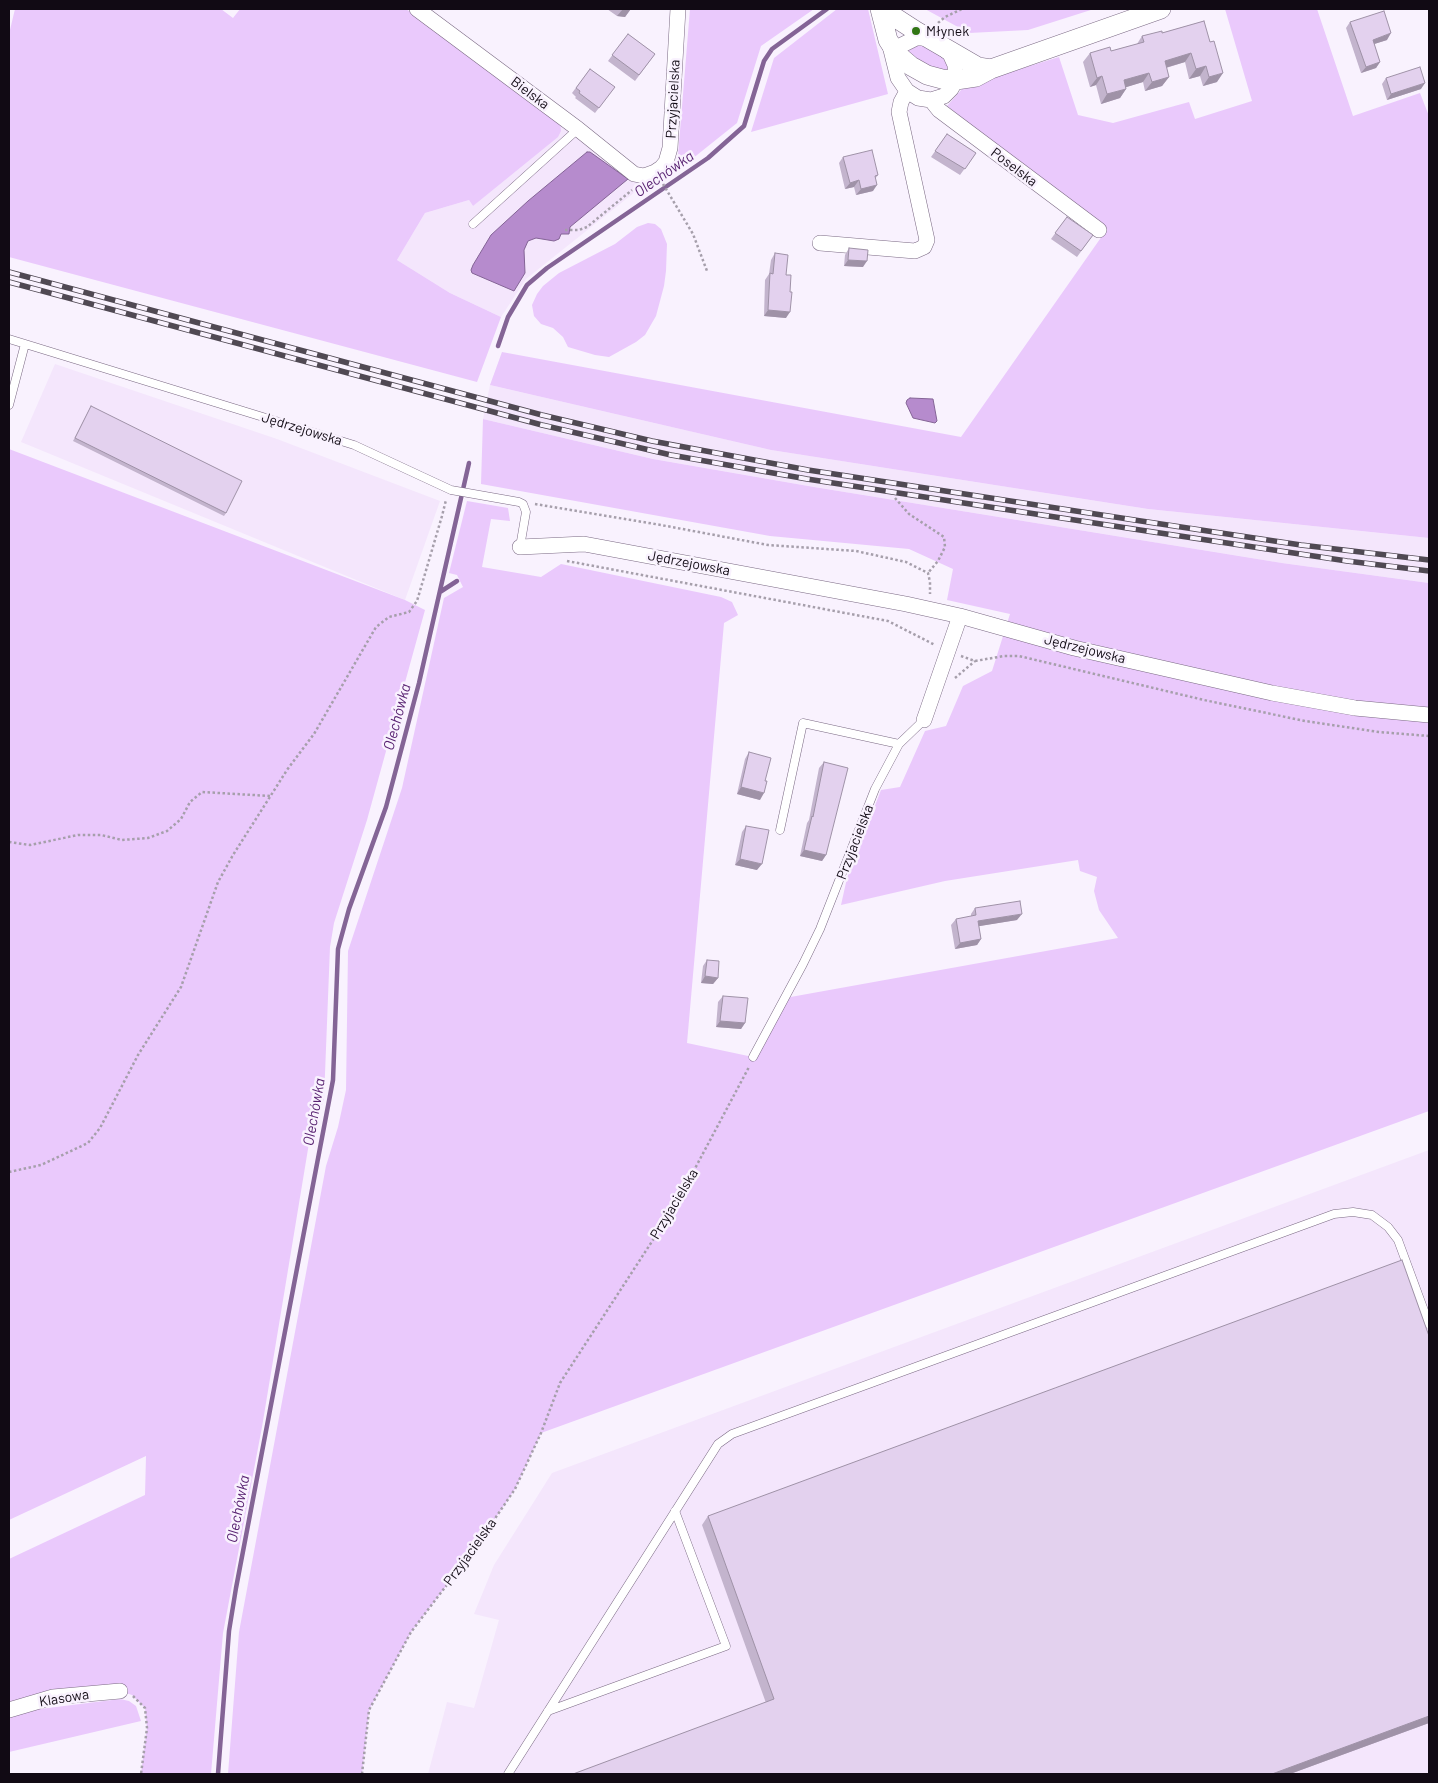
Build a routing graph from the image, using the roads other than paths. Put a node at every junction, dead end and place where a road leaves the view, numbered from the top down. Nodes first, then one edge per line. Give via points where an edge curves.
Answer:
1 (416, 9) edge
2 (678, 9) edge
3 (881, 9) edge
4 (1161, 9) edge
5 (935, 42) junction
6 (893, 51) junction
7 (991, 69) junction
8 (956, 80) junction
9 (907, 91) junction
10 (931, 100) junction
11 (578, 129) junction
12 (644, 176) joint
13 (473, 224) dead end
14 (1099, 230) dead end
15 (820, 243) dead end
16 (9, 339) edge
17 (24, 344) junction
18 (9, 405) edge
19 (520, 547) joint
20 (960, 616) junction
21 (1429, 715) edge
22 (924, 720) joint
23 (899, 744) junction
24 (780, 830) dead end
25 (753, 1057) road end
26 (1429, 1324) edge
27 (675, 1511) junction
28 (120, 1691) road end
29 (9, 1710) edge
30 (548, 1711) junction
31 (508, 1774) edge

1 - 11 street, Bielska
2 - 12 street, Przyjacielska via 669,154 661,168
3 - 5 street
3 - 6 street
4 - 7 street
5 - 6 street via 916,38
5 - 7 street via 978,67
5 - 8 street via 950,54
6 - 8 street via 927,75
6 - 9 street via 898,78
7 - 8 street via 976,77
8 - 10 street via 944,96
9 - 10 street via 918,98
9 - 15 street via 899,112 927,240 924,247 915,251
10 - 14 street, Poselska via 939,110
11 - 12 street, Bielska via 634,174
11 - 13 lane
16 - 17 lane, Jędrzejowska
17 - 18 lane
17 - 19 lane, Jędrzejowska via 354,445 448,488 519,502 526,512
19 - 20 street, Jędrzejowska via 584,544
20 - 21 street, Jędrzejowska via 1074,648 1272,693 1354,708
20 - 22 street, Przyjacielska
22 - 23 lane, Przyjacielska
23 - 24 lane via 802,723
23 - 25 lane, Przyjacielska via 875,789 820,929
26 - 27 lane via 1398,1240 1388,1227 1372,1215 1334,1214 732,1434 718,1444
27 - 30 lane
27 - 30 lane via 726,1646
28 - 29 street, Klasowa via 54,1698
30 - 31 lane

